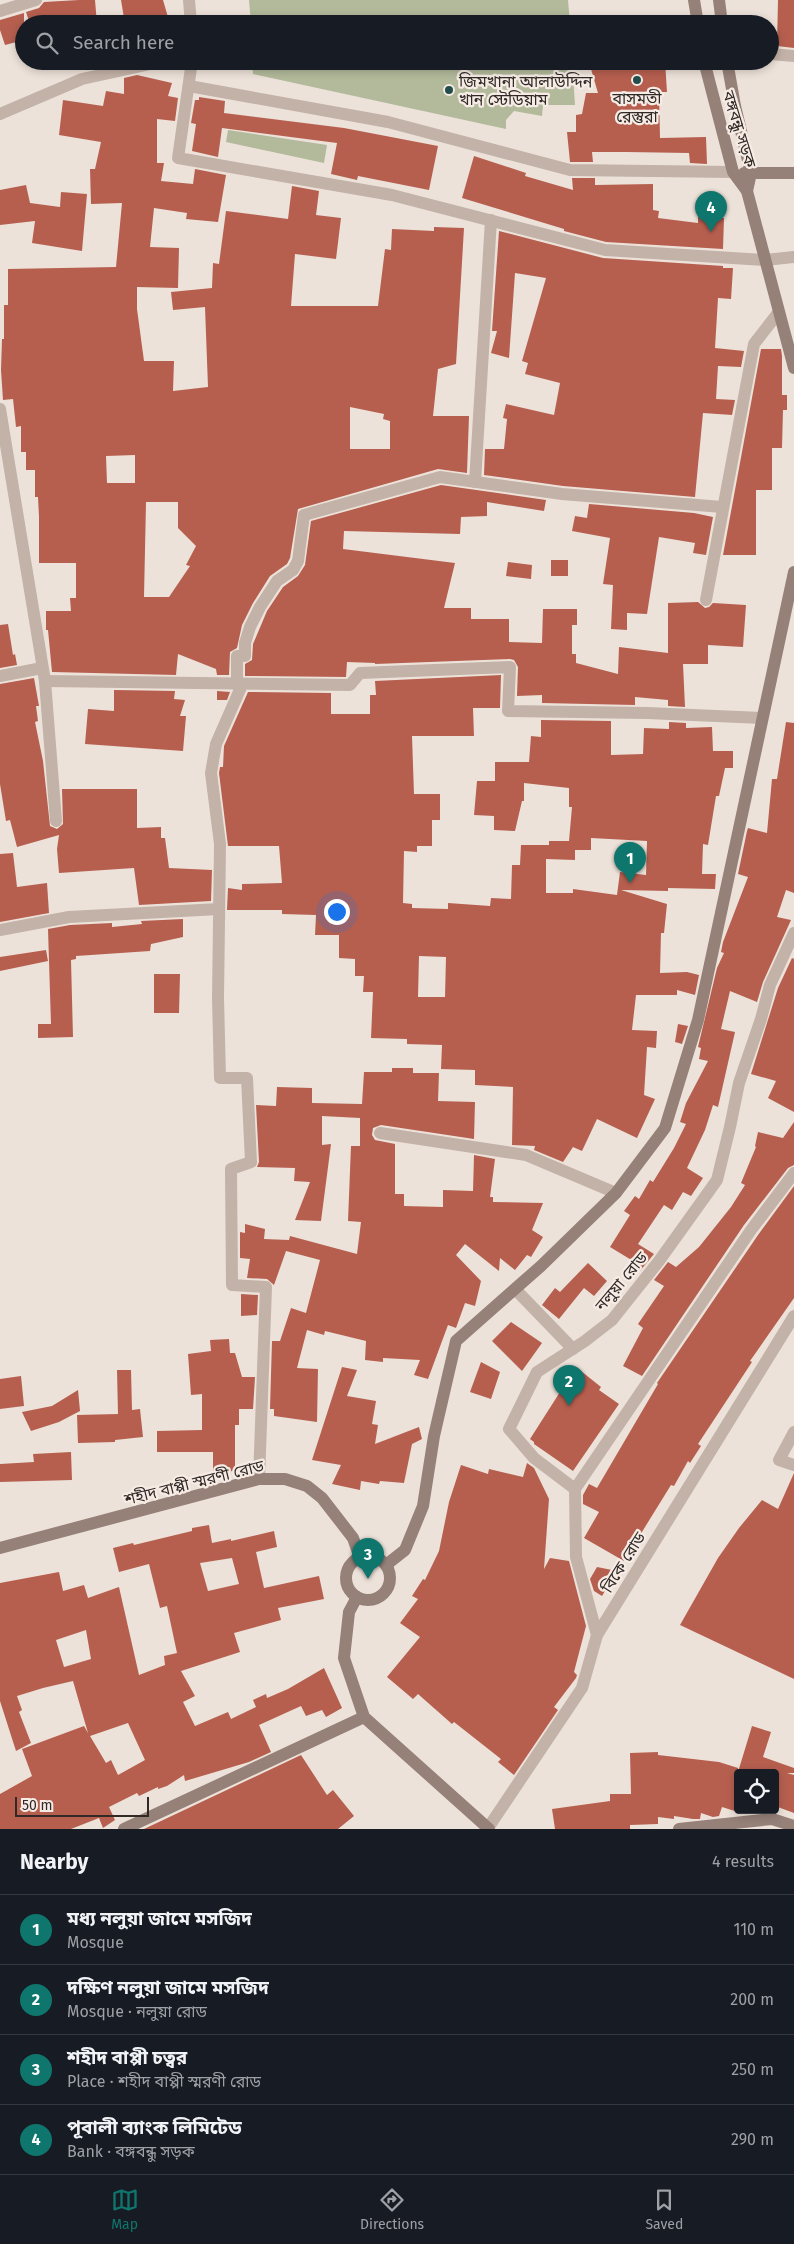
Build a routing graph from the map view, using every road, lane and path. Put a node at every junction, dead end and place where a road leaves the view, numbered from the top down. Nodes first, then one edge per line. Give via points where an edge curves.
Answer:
1 (36, 0) edge
2 (189, 0) edge
3 (694, 0) edge
4 (719, 0) edge
5 (0, 10) edge
6 (191, 15) edge
7 (696, 15) edge
8 (721, 15) edge
9 (779, 55) edge
10 (794, 56) edge
11 (123, 70) edge
12 (191, 70) edge
13 (706, 70) edge
14 (729, 70) edge
15 (190, 86) junction
16 (0, 114) edge
17 (733, 172) junction
18 (751, 173) junction
19 (794, 173) edge
20 (747, 191) junction
21 (492, 220) junction
22 (794, 257) edge
23 (765, 260) junction
24 (778, 313) junction
25 (794, 368) edge
26 (0, 409) edge
27 (475, 482) junction
28 (722, 507) junction
29 (794, 572) edge
30 (706, 600) dead end
31 (42, 668) junction
32 (0, 676) edge
33 (45, 681) junction
34 (239, 686) junction
35 (762, 718) junction
36 (56, 821) dead end
37 (219, 908) junction
38 (0, 930) edge
39 (794, 932) edge
40 (380, 1133) dead end
41 (794, 1173) edge
42 (616, 1193) junction
43 (515, 1290) junction
44 (794, 1316) edge
45 (573, 1348) junction
46 (794, 1432) edge
47 (794, 1465) edge
48 (259, 1479) junction
49 (575, 1489) junction
50 (0, 1548) edge
51 (360, 1558) junction
52 (386, 1565) junction
53 (357, 1597) junction
54 (597, 1636) junction
55 (364, 1717) junction
56 (774, 1824) edge
57 (794, 1826) edge
58 (488, 1828) edge
59 (124, 1829) edge
60 (679, 1829) edge

1 - 5 street
2 - 6 street
3 - 7 main road
4 - 8 main road
9 - 10 street
11 - 16 street via 82,79
12 - 15 street
13 - 17 main road, বঙ্গবন্ধু সড়ক
14 - 18 main road, বঙ্গবন্ধু সড়ক
15 - 17 street via 388,122 570,170
15 - 21 street via 178,158 392,195
17 - 18 main road
17 - 20 main road, বঙ্গবন্ধু সড়ক
18 - 19 main road
18 - 20 main road, বঙ্গবন্ধু সড়ক
20 - 23 main road
21 - 23 street via 605,250
21 - 27 street
22 - 23 street
23 - 24 main road
24 - 25 main road
24 - 28 street via 754,344
26 - 31 street
27 - 28 street via 562,494
27 - 34 street via 440,477 304,515 298,561 293,570 277,581 250,627 245,656 237,656
28 - 30 street
29 - 35 main road
31 - 32 street
31 - 33 street
33 - 34 street
33 - 36 street
34 - 35 street via 350,686 360,673 510,666 508,711
34 - 37 street via 216,744 211,773 220,844
35 - 42 main road via 698,1020 666,1128
37 - 38 street via 69,917
37 - 48 street via 220,1078 248,1078 251,1162 231,1169 232,1285 266,1287
39 - 45 street, নলুয়া রোড via 770,985 739,1083 717,1180 612,1320
40 - 42 street via 526,1155
41 - 49 street via 745,1238
42 - 43 main road
43 - 45 street
43 - 52 main road via 456,1342 422,1506 405,1550
44 - 54 street, বিকে রোড
45 - 49 street, নলুয়া রোড via 537,1372 509,1429 534,1458
46 - 47 street via 779,1460
48 - 50 main road, শহীদ বাপ্পী স্মরণী রোড
48 - 51 main road, শহীদ বাপ্পী স্মরণী রোড via 285,1479 307,1486 322,1498 353,1538
49 - 54 street via 576,1558
51 - 52 main road via 374,1557
51 - 53 main road via 350,1567 346,1580
52 - 53 main road via 391,1579 385,1593 371,1600
53 - 55 main road via 349,1612 344,1658
54 - 58 street, বিকে রোড via 582,1688
55 - 58 main road
55 - 59 main road
56 - 57 main road
56 - 60 main road

